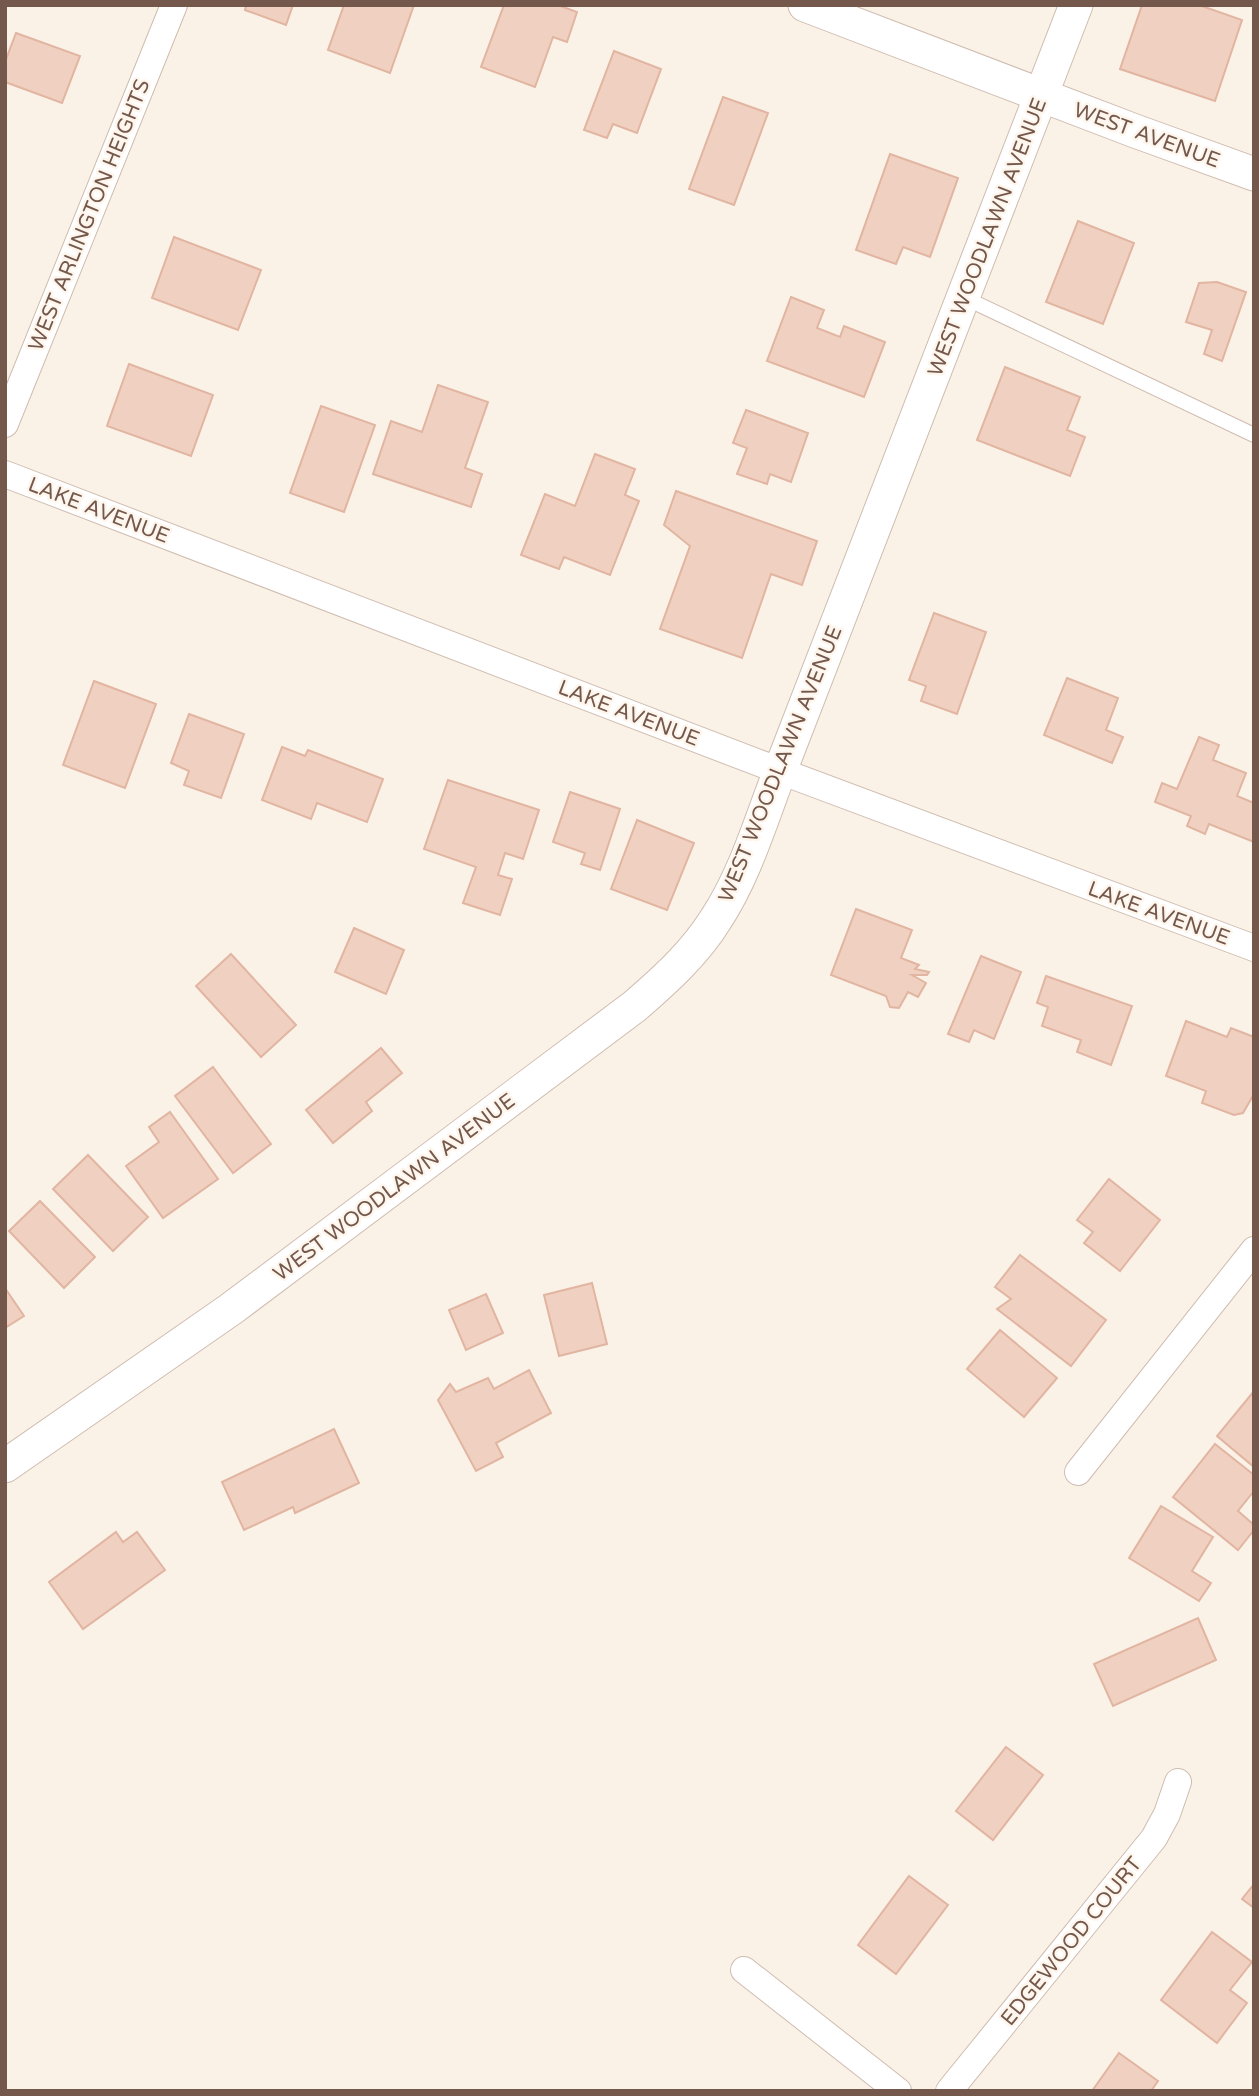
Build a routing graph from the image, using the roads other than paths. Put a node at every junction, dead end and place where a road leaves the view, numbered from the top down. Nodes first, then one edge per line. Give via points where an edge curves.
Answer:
1 (174, 5) edge
2 (805, 5) edge
3 (1076, 5) edge
4 (1041, 96) junction
5 (1254, 174) edge
6 (963, 297) junction
7 (5, 424) edge
8 (1254, 435) edge
9 (5, 474) edge
10 (780, 771) junction
11 (1254, 948) edge
12 (1254, 1250) edge
13 (5, 1466) edge
14 (1078, 1472) dead end
15 (1178, 1782) dead end
16 (744, 1970) dead end
17 (898, 2091) edge
18 (949, 2091) edge

1 - 7 street, WEST ARLINGTON HEIGHTS
2 - 4 street, WEST AVENUE
3 - 4 street, WEST WOODLAWN AVENUE
4 - 5 street, WEST AVENUE
4 - 6 street, WEST WOODLAWN AVENUE
6 - 8 lane
6 - 10 street, WEST WOODLAWN AVENUE
9 - 10 street, LAKE AVENUE
10 - 11 street, LAKE AVENUE
10 - 13 street, WEST WOODLAWN AVENUE via 716,919 664,982 231,1309
12 - 14 street
15 - 18 street, EDGEWOOD COURT via 1154,1838
16 - 17 street

